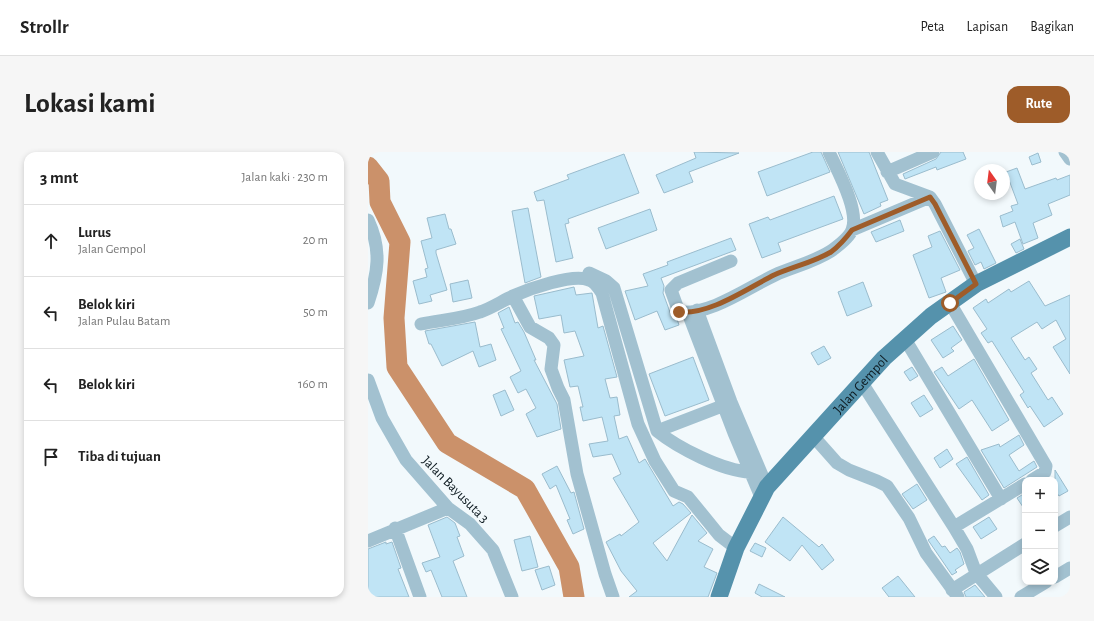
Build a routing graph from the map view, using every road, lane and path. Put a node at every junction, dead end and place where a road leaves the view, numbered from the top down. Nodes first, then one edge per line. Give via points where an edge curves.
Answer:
1 (829, 152) edge
2 (877, 152) edge
3 (933, 152) edge
4 (1065, 152) edge
5 (1070, 158) edge
6 (887, 172) junction
7 (930, 197) junction
8 (368, 221) edge
9 (852, 230) junction
10 (1069, 241) edge
11 (731, 261) dead end
12 (546, 275) dead end
13 (976, 284) junction
14 (513, 296) junction
15 (368, 303) edge
16 (950, 303) junction
17 (693, 311) junction
18 (420, 324) dead end
19 (904, 339) junction
20 (368, 380) edge
21 (862, 383) junction
22 (727, 404) junction
23 (657, 431) junction
24 (813, 436) junction
25 (750, 472) junction
26 (1037, 477) edge
27 (1022, 486) edge
28 (764, 492) junction
29 (1001, 499) junction
30 (448, 508) junction
31 (1070, 517) edge
32 (1058, 524) edge
33 (954, 527) junction
34 (395, 528) junction
35 (368, 541) edge
36 (1022, 546) edge
37 (736, 548) junction
38 (1070, 568) edge
39 (976, 573) junction
40 (1058, 575) edge
41 (1041, 585) edge
42 (955, 593) edge
43 (420, 597) edge
44 (512, 597) edge
45 (613, 597) edge
46 (719, 597) edge
47 (996, 597) edge
48 (1021, 597) edge

1 - 9 street via 854,212
2 - 6 street
3 - 6 street
4 - 5 street
6 - 7 street via 895,184
7 - 9 street
7 - 13 street
8 - 15 street via 376,238 378,260
9 - 17 street via 844,241 830,252 774,276 732,298
10 - 13 main road, Jalan Gempol
11 - 17 street via 678,283 671,290 679,312
12 - 23 street via 553,278 577,272 592,273 614,288
13 - 16 main road, Jalan Gempol
14 - 18 street via 499,305 479,312
14 - 37 street via 544,285 578,278 589,280 598,286 638,424 655,461 674,491 688,497 719,535
14 - 45 street via 530,327 549,338 554,345 551,369 564,400 577,474
16 - 19 main road, Jalan Gempol
16 - 26 street via 1046,466 1045,472
17 - 22 street
19 - 21 main road, Jalan Gempol
19 - 29 street
20 - 30 street, Jalan Bayusuta 3 via 382,418 406,460
21 - 24 main road, Jalan Gempol
21 - 33 street
22 - 23 street
22 - 25 street
22 - 28 street
23 - 25 street via 718,465 736,471
24 - 28 main road, Jalan Gempol
24 - 42 street via 837,463 887,486 909,518 926,553
25 - 28 street
27 - 29 street
28 - 37 main road, Jalan Gempol
29 - 33 street
30 - 34 street
30 - 44 street, Jalan Bayusuta 3 via 470,524 493,550
31 - 32 street
33 - 39 street via 967,549
34 - 35 street
34 - 43 street
36 - 39 street
37 - 46 main road, Jalan Gempol
38 - 40 street
39 - 42 street
39 - 47 street
41 - 48 street

